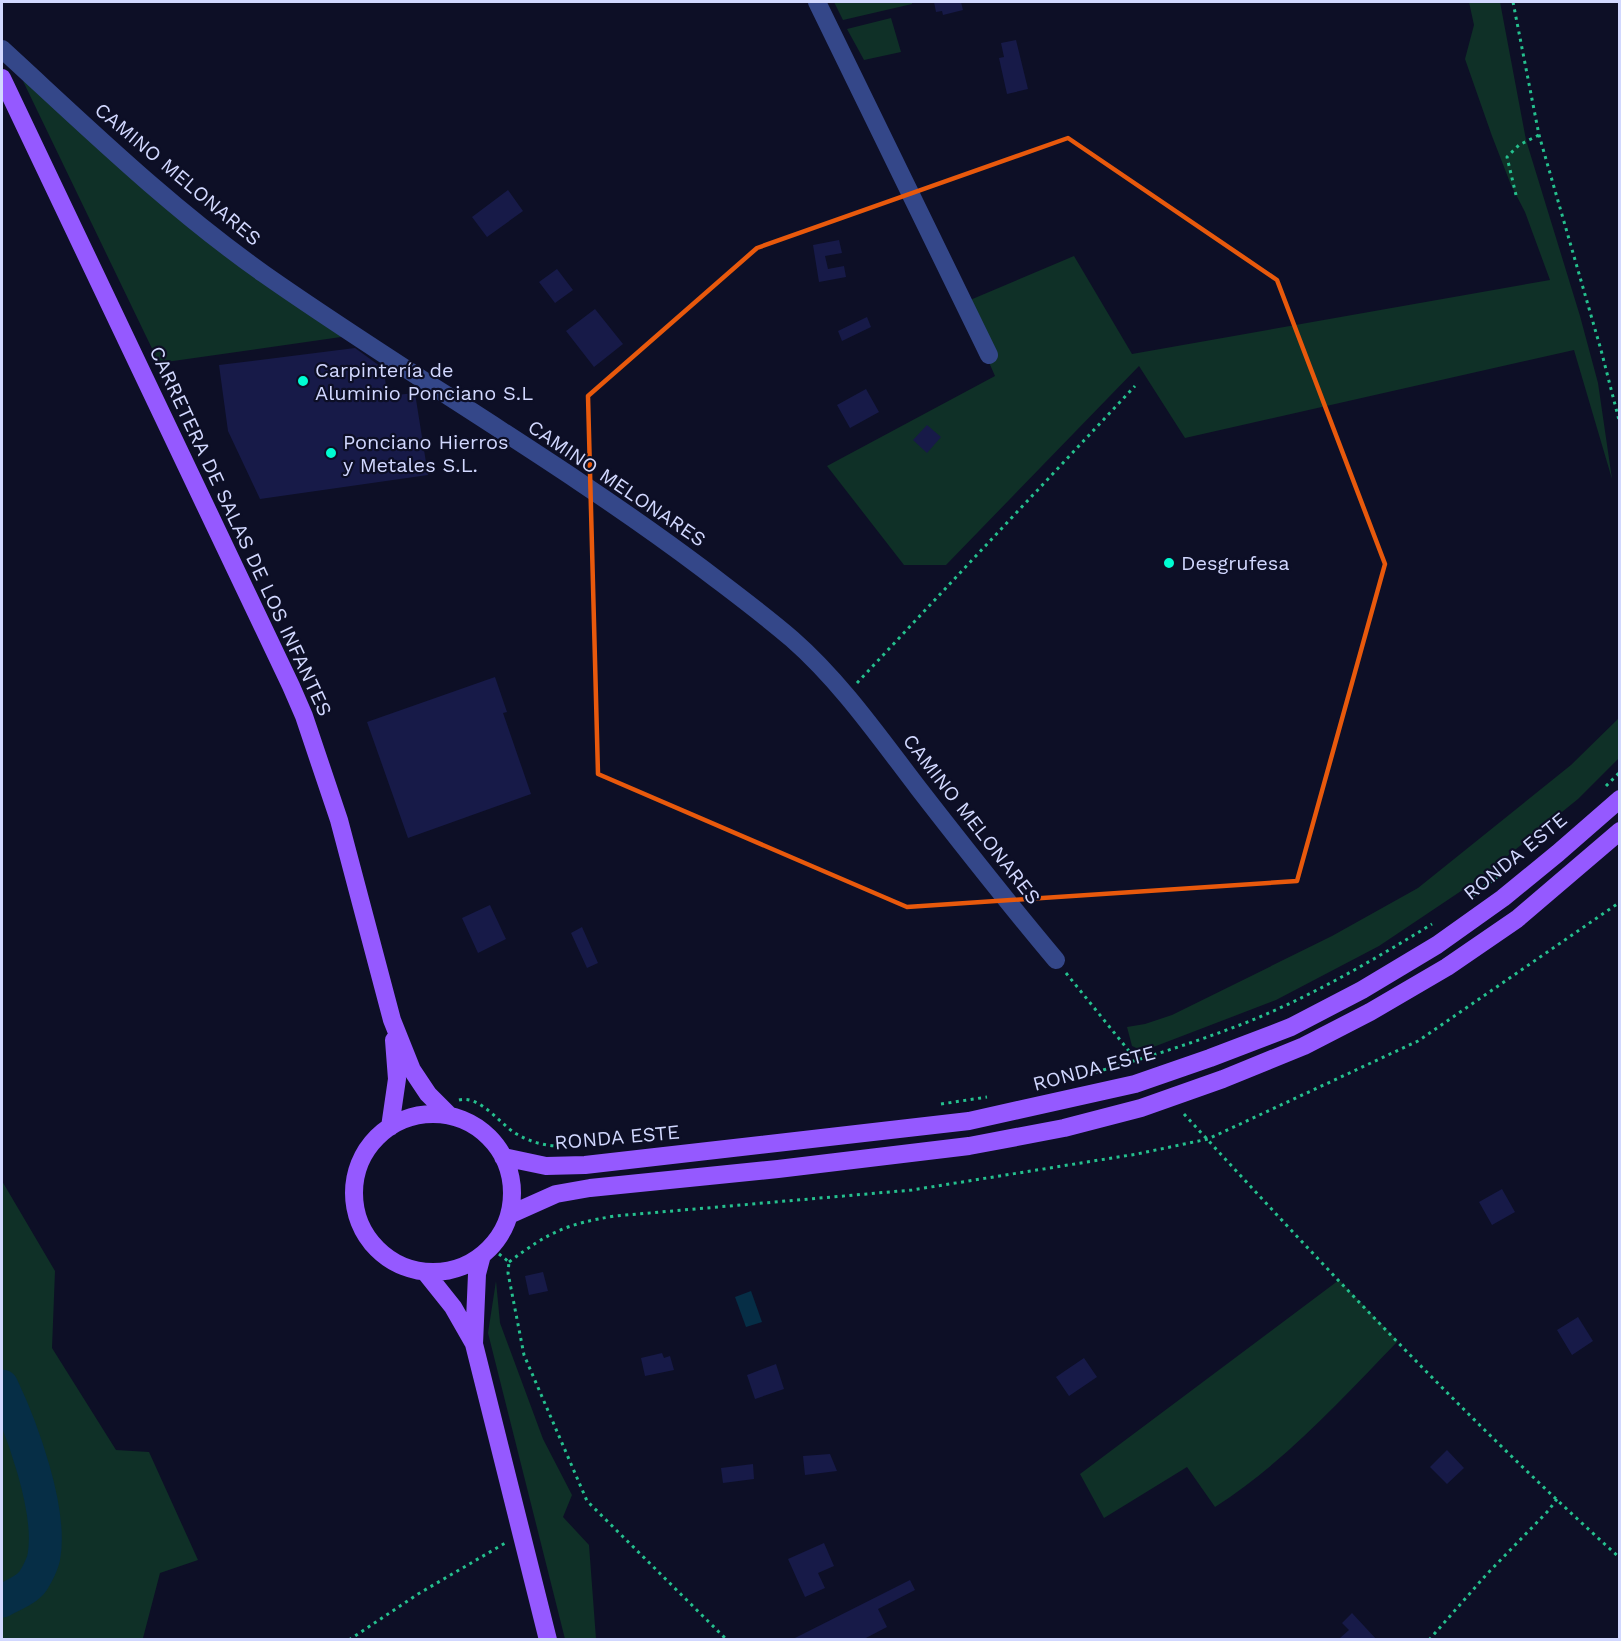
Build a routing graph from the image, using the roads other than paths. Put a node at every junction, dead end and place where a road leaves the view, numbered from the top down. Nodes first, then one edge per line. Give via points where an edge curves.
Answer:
1 (817, 2) edge
2 (2, 49) edge
3 (2, 78) edge
4 (988, 355) dead end
5 (1620, 798) edge
6 (1620, 831) edge
7 (1056, 960) road end
8 (392, 1020) junction
9 (445, 1111) junction
10 (390, 1126) junction
11 (503, 1157) junction
12 (508, 1215) junction
13 (486, 1251) junction
14 (424, 1272) junction
15 (474, 1344) junction
16 (548, 1640) edge

1 - 4 street
2 - 7 street, CAMINO MELONARES via 203,229 263,273 585,484 793,640 846,695
3 - 8 main road, CARRETERA DE SALAS DE LOS INFANTES via 300,706 339,820
5 - 11 main road, RONDA ESTE via 1503,898 1437,945 1362,990 1291,1026 1136,1084 958,1122 585,1165 546,1166
6 - 12 main road via 1516,919 1447,967 1370,1012 1304,1046 1141,1108 969,1146 567,1192
8 - 9 main road, CARRETERA DE SALAS DE LOS INFANTES via 412,1070
8 - 10 main road, CARRETERA DE SALAS DE LOS INFANTES via 397,1078
9 - 10 main road
9 - 11 main road via 489,1138
10 - 14 main road via 362,1158 355,1179 354,1201 369,1241 403,1267
11 - 12 main road via 511,1185
12 - 13 main road via 502,1232
13 - 14 main road via 465,1266 445,1272
13 - 15 main road via 476,1284
14 - 15 main road via 453,1307
15 - 16 main road

